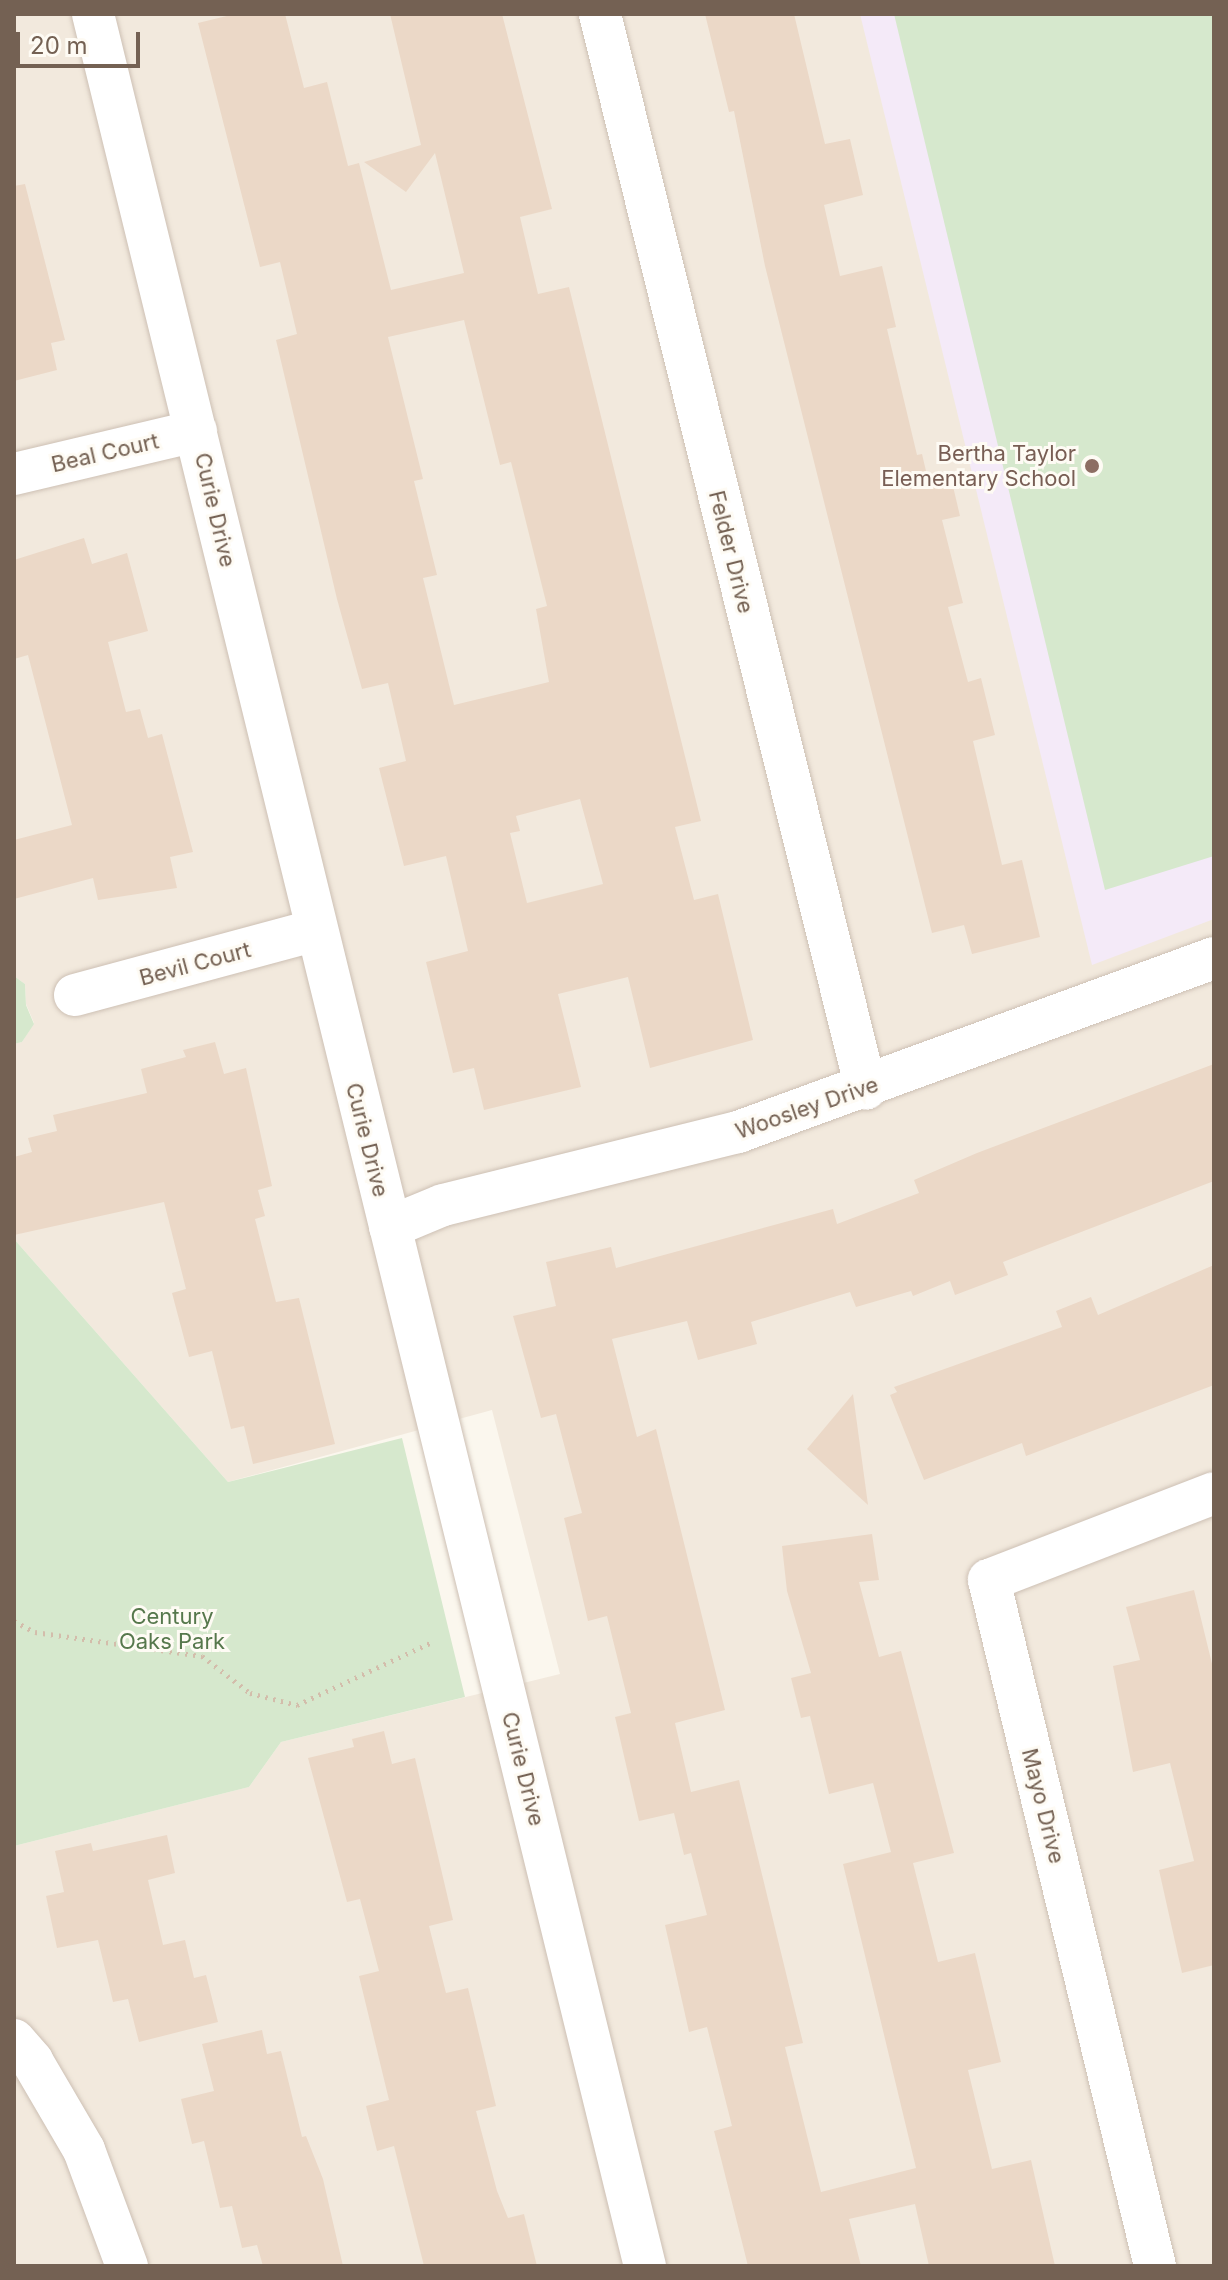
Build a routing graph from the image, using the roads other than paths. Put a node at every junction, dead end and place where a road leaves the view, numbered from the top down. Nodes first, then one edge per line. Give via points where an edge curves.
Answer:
1 (93, 14) edge
2 (600, 14) edge
3 (196, 431) junction
4 (14, 474) edge
5 (316, 930) junction
6 (1214, 958) edge
7 (75, 995) dead end
8 (866, 1089) junction
9 (390, 1227) junction
10 (1214, 1493) edge
11 (14, 2040) edge
12 (127, 2266) edge
13 (645, 2266) edge
14 (1155, 2266) edge

1 - 3 street, Curie Drive
2 - 8 street, Felder Drive
3 - 4 street, Beal Court
3 - 5 street, Curie Drive
5 - 7 street, Bevil Court
5 - 9 street, Curie Drive
6 - 8 street, Woosley Drive
8 - 9 street, Woosley Drive via 738,1132 443,1205
9 - 13 street, Curie Drive
10 - 14 street, Mayo Drive via 989,1580
11 - 12 street via 84,2150

